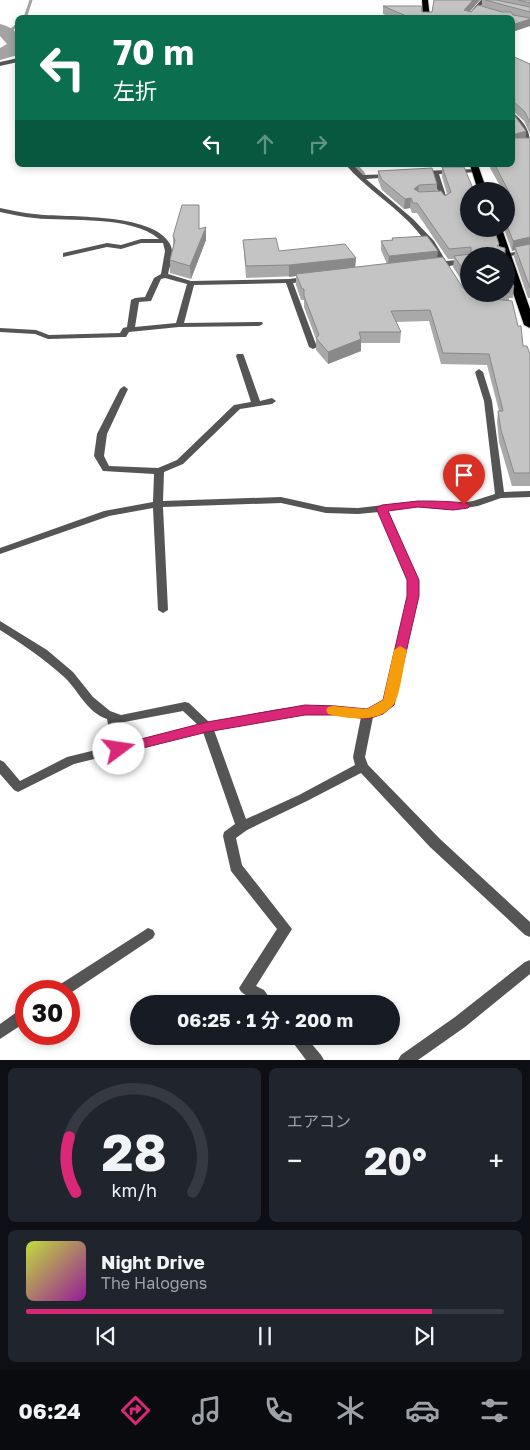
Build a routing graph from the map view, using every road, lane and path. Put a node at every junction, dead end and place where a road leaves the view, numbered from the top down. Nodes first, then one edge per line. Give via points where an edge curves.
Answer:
1 (425, 0) edge
2 (483, 1) edge
3 (492, 3) edge
4 (427, 15) edge
5 (471, 15) edge
6 (15, 61) edge
7 (0, 64) edge
8 (515, 117) edge
9 (530, 124) edge
10 (522, 125) junction
11 (530, 141) edge
12 (351, 167) edge
13 (476, 168) edge
14 (436, 173) junction
15 (399, 174) edge
16 (417, 174) edge
17 (360, 177) junction
18 (481, 182) edge
19 (435, 197) edge
20 (0, 210) edge
21 (165, 241) junction
22 (530, 250) edge
23 (515, 254) edge
24 (66, 255) dead end
25 (460, 262) edge
26 (444, 265) junction
27 (426, 266) edge
28 (450, 272) edge
29 (164, 275) junction
30 (317, 277) edge
31 (290, 281) junction
32 (191, 283) junction
33 (515, 285) edge
34 (522, 306) edge
35 (259, 324) dead end
36 (179, 326) junction
37 (530, 326) edge
38 (0, 330) edge
39 (131, 330) junction
40 (313, 347) dead end
41 (240, 356) dead end
42 (479, 372) dead end
43 (124, 389) dead end
44 (272, 401) dead end
45 (256, 403) junction
46 (159, 471) junction
47 (530, 494) edge
48 (500, 495) junction
49 (158, 504) junction
50 (382, 508) junction
51 (0, 551) edge
52 (163, 610) dead end
53 (0, 625) edge
54 (368, 714) junction
55 (112, 716) junction
56 (207, 727) junction
57 (119, 749) junction
58 (0, 765) edge
59 (362, 767) junction
60 (242, 826) junction
61 (530, 931) edge
62 (148, 934) dead end
63 (530, 966) edge
64 (78, 980) edge
65 (260, 995) edge
66 (15, 1022) edge
67 (0, 1032) edge
68 (303, 1045) edge
69 (316, 1060) edge
70 (406, 1060) edge

1 - 4 highway
2 - 3 street
2 - 5 street
6 - 7 street
8 - 10 street
9 - 10 street
10 - 11 street
12 - 17 street
13 - 14 street
13 - 18 highway
14 - 16 street
14 - 19 street via 444,199
15 - 17 street
17 - 26 street via 411,220 431,243
20 - 21 street via 34,216 126,222 155,233
21 - 24 street via 121,247 107,245
21 - 29 street via 169,250
22 - 23 street
25 - 26 street
26 - 27 street
26 - 28 street
29 - 32 street
29 - 39 street via 158,278 148,299 135,300
30 - 31 street
31 - 32 street
31 - 40 street via 304,329
32 - 36 street
33 - 34 highway
34 - 37 highway
35 - 36 street
36 - 39 street
38 - 39 street via 36,332 48,337 105,337 123,335 126,330
41 - 45 street
42 - 48 street via 488,401
43 - 46 street via 102,434 99,456 106,469
44 - 45 street
45 - 46 street via 237,407 180,462
46 - 49 street
47 - 48 street
48 - 50 street via 475,504 453,507 418,504
49 - 50 street via 281,500 326,510
49 - 51 street via 107,513
49 - 52 street
50 - 54 street via 413,580 413,596 389,702
53 - 55 street via 43,653 69,675 89,700
54 - 56 street via 305,710
54 - 59 street via 359,757
55 - 56 street via 120,719 185,706
55 - 57 street
56 - 57 street
56 - 60 street
57 - 58 street via 71,760 18,787
59 - 60 street
59 - 61 street via 435,843
60 - 65 street via 229,836 236,867 285,928 246,988
62 - 64 street
63 - 70 street
66 - 67 street
68 - 69 street

